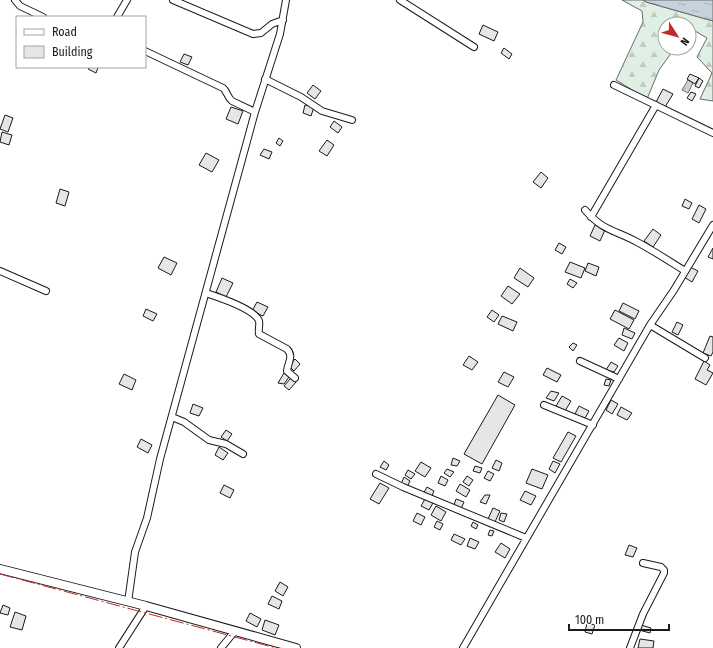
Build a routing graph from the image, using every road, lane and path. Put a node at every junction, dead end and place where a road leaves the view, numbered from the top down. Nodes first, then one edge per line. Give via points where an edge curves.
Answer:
1 (15, 0) edge
2 (127, 0) edge
3 (172, 0) edge
4 (286, 0) edge
5 (400, 0) edge
6 (41, 16) edge
7 (118, 16) edge
8 (283, 20) junction
9 (474, 47) dead end
10 (146, 52) edge
11 (265, 79) junction
12 (614, 85) dead end
13 (656, 105) junction
14 (255, 112) junction
15 (352, 120) dead end
16 (713, 133) edge
17 (585, 210) dead end
18 (591, 217) junction
19 (713, 225) edge
20 (0, 271) edge
21 (685, 272) junction
22 (46, 291) dead end
23 (206, 293) junction
24 (650, 325) junction
25 (705, 358) dead end
26 (580, 361) dead end
27 (295, 378) dead end
28 (619, 379) junction
29 (544, 405) dead end
30 (172, 416) junction
31 (593, 425) junction
32 (243, 454) dead end
33 (376, 474) dead end
34 (526, 538) junction
35 (644, 563) dead end
36 (0, 569) edge
37 (128, 602) junction
38 (146, 606) junction
39 (235, 631) junction
40 (119, 648) edge
41 (221, 648) edge
42 (296, 648) edge
43 (463, 648) edge
44 (630, 648) edge

1 - 6 street via 20,6
2 - 7 street
3 - 8 street via 253,34 261,33 272,24
4 - 8 street
5 - 9 street
8 - 11 street
10 - 14 street via 223,88 229,99
11 - 14 street
11 - 15 street via 322,111
12 - 13 street
13 - 16 street
13 - 18 street
14 - 23 street
17 - 18 street
18 - 21 street via 601,226 661,255
19 - 21 street
20 - 22 street
21 - 24 street
23 - 27 street via 255,316 259,322 259,334 290,352 287,371
23 - 30 street
24 - 25 street
24 - 28 street
26 - 28 street
28 - 31 street
29 - 31 street
30 - 32 street via 208,440 226,444
30 - 37 street via 147,518 135,552
31 - 34 street
33 - 34 street
34 - 43 street
35 - 44 street via 661,567 664,573 643,614
36 - 37 street
37 - 38 street
38 - 39 street
38 - 40 street
39 - 41 street
39 - 42 street

